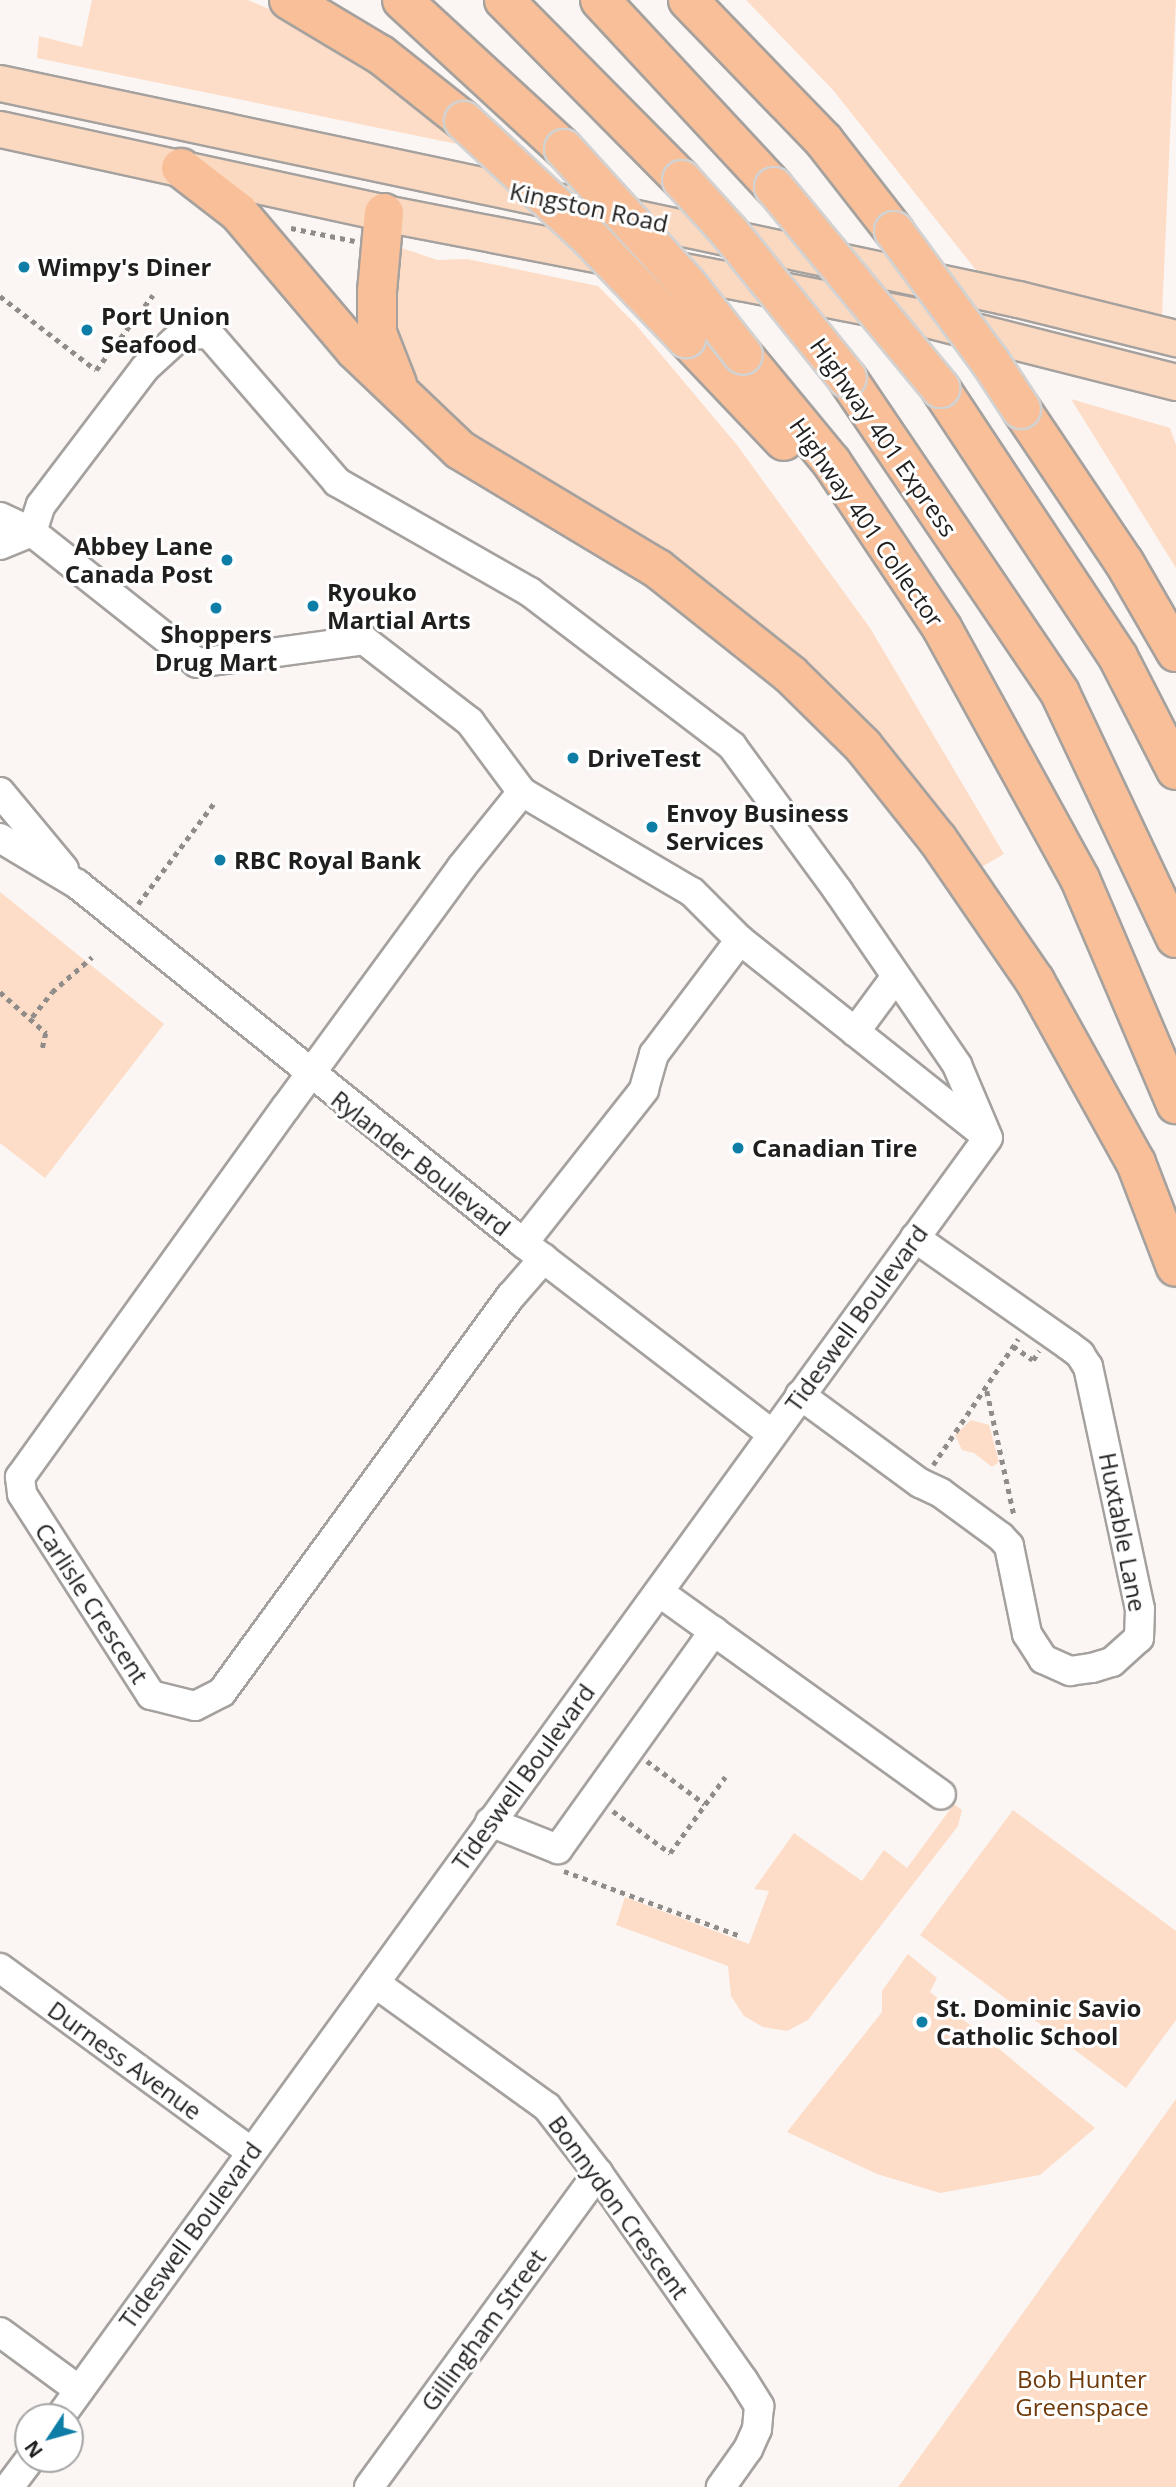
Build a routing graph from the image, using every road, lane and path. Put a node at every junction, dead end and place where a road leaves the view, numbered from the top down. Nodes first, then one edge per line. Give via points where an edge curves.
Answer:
1 (289, 0) edge
2 (402, 0) edge
3 (504, 0) edge
4 (600, 0) edge
5 (688, 0) edge
6 (1, 88) edge
7 (0, 129) edge
8 (392, 165) junction
9 (181, 168) junction
10 (384, 213) junction
11 (284, 227) dead end
12 (357, 242) dead end
13 (153, 295) dead end
14 (0, 296) edge
15 (1176, 338) edge
16 (1176, 382) edge
17 (401, 395) junction
18 (0, 517) edge
19 (32, 532) junction
20 (0, 545) edge
21 (943, 628) junction
22 (1176, 652) edge
23 (1176, 770) edge
24 (0, 792) edge
25 (522, 792) junction
26 (214, 803) dead end
27 (0, 838) edge
28 (77, 884) junction
29 (124, 924) junction
30 (1176, 938) edge
31 (740, 940) junction
32 (92, 957) dead end
33 (895, 978) junction
34 (0, 992) edge
35 (32, 1017) junction
36 (855, 1032) junction
37 (42, 1051) dead end
38 (310, 1075) junction
39 (1176, 1104) edge
40 (988, 1138) junction
41 (915, 1238) junction
42 (533, 1250) junction
43 (1176, 1267) edge
44 (1032, 1320) junction
45 (987, 1390) junction
46 (800, 1395) junction
47 (771, 1433) junction
48 (920, 1483) junction
49 (1009, 1546) junction
50 (659, 1592) junction
51 (714, 1631) junction
52 (630, 1748) junction
53 (725, 1777) dead end
54 (941, 1795) dead end
55 (595, 1797) junction
56 (705, 1804) junction
57 (490, 1822) junction
58 (558, 1869) dead end
59 (741, 1936) dead end
60 (0, 1968) edge
61 (375, 1983) junction
62 (250, 2151) junction
63 (598, 2173) junction
64 (0, 2332) edge
65 (79, 2390) junction
66 (70, 2403) edge
67 (369, 2487) edge
68 (721, 2487) edge

1 - 21 highway, bridge via 382,55 464,121 590,238 802,459
2 - 21 highway, Highway 401 Collector, bridge via 564,149 687,284 832,463
3 - 30 highway, Highway 401 Express, bridge via 682,180 847,378 1060,693
4 - 23 highway, bridge via 774,187 940,388 1118,657
5 - 22 highway, bridge via 824,141 894,232 991,363 1124,562
6 - 8 main road, Kingston Road
7 - 9 main road, Kingston Road
8 - 10 main road
8 - 15 main road, Kingston Road via 1017,299
9 - 10 main road, Kingston Road
9 - 17 highway via 238,212 355,350
10 - 16 main road, Kingston Road via 915,317
10 - 17 highway via 377,333
11 - 12 path
13 - 14 path via 96,369
17 - 43 highway via 460,450 658,569 790,674 863,746 938,840 1035,981 1136,1163
18 - 19 street
19 - 20 street
19 - 25 street via 197,663 364,640 470,722
19 - 33 street via 41,505 145,368 181,335 209,334 337,482 530,592 732,746
21 - 39 highway, Highway 401 Collector via 1080,879
24 - 28 street, Rylander Boulevard
25 - 31 street via 692,892
25 - 38 street, Carlisle Crescent
26 - 29 path
27 - 28 street, Rylander Boulevard
28 - 29 street, Rylander Boulevard
29 - 38 street, Rylander Boulevard
31 - 36 street
31 - 42 street, Carlisle Crescent via 654,1054 644,1090
32 - 35 path via 52,992
33 - 36 street
33 - 40 street via 957,1065
34 - 35 path
35 - 37 path via 46,1033
36 - 40 street
38 - 42 street, Rylander Boulevard
38 - 42 street, Carlisle Crescent via 20,1478 22,1494 151,1695 195,1706 222,1692 503,1307
40 - 41 street, Tideswell Boulevard
41 - 44 street, Huxtable Lane
41 - 46 street, Tideswell Boulevard
42 - 47 street, Rylander Boulevard
44 - 45 path
44 - 49 street, Huxtable Lane via 1080,1354 1088,1367 1140,1609 1139,1638 1112,1662 1092,1668 1070,1671 1043,1659 1027,1634
45 - 48 path
45 - 49 path via 1019,1538
46 - 47 street, Tideswell Boulevard
46 - 48 street
47 - 50 street, Tideswell Boulevard
48 - 49 street
50 - 51 street
50 - 57 street, Tideswell Boulevard
51 - 52 street
51 - 54 street
52 - 55 street
52 - 56 path
53 - 56 path
55 - 56 path via 670,1853
55 - 57 street via 558,1849
57 - 61 street, Tideswell Boulevard
58 - 59 path
60 - 62 street, Durness Avenue
61 - 62 street, Tideswell Boulevard
61 - 63 street, Bonnydon Crescent via 547,2107
62 - 65 street, Tideswell Boulevard
63 - 67 street, Gillingham Street
63 - 68 street, Bonnydon Crescent via 759,2406 757,2429 748,2449
64 - 65 street
65 - 66 street, Tideswell Boulevard

